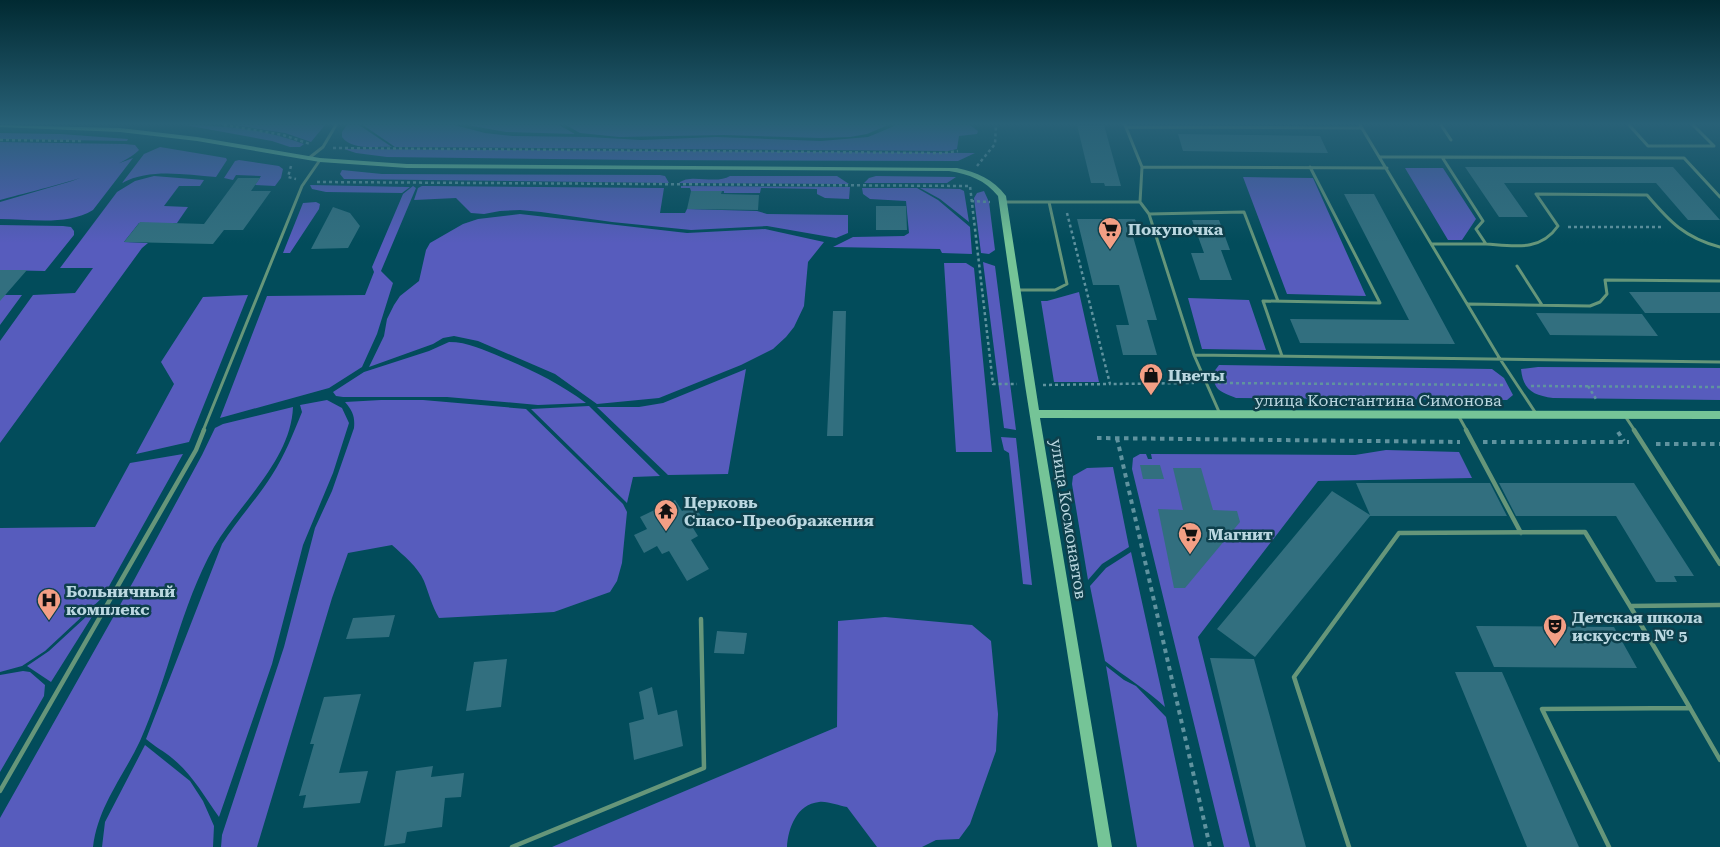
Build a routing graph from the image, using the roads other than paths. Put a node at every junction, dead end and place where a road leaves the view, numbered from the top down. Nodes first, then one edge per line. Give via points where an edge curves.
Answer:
1 (317, 165) edge
2 (386, 165) edge
3 (1385, 165) edge
4 (1447, 165) edge
5 (1690, 165) edge
6 (1142, 167) joint
7 (1310, 167) junction
8 (1387, 168) junction
9 (1720, 197) edge
10 (1002, 199) junction
11 (1049, 202) junction
12 (1140, 202) junction
13 (1149, 214) junction
14 (1432, 244) junction
15 (1486, 244) junction
16 (1720, 247) edge
17 (1517, 266) dead end
18 (1720, 282) edge
19 (1016, 290) junction
20 (1278, 301) junction
21 (1468, 304) junction
22 (1542, 305) junction
23 (1194, 355) junction
24 (1282, 356) junction
25 (1500, 359) junction
26 (1720, 362) edge
27 (1035, 414) junction
28 (1220, 414) junction
29 (1458, 415) junction
30 (1536, 415) junction
31 (1624, 415) junction
32 (1720, 415) edge
33 (1521, 532) junction
34 (1720, 564) edge
35 (1720, 605) edge
36 (1630, 606) junction
37 (700, 619) dead end
38 (1690, 708) junction
39 (1720, 760) edge
40 (0, 791) edge
41 (512, 847) edge
42 (1105, 847) edge
43 (1349, 847) edge
44 (1609, 847) edge

1 - 40 lane via 305,182 196,450
2 - 10 main road via 935,169 972,173 989,181
3 - 8 lane
4 - 15 lane via 1483,221 1476,229
5 - 9 lane
6 - 7 lane
6 - 12 lane
7 - 8 lane
7 - 20 lane via 1380,303
8 - 14 lane
10 - 11 lane
10 - 19 main road, улица Космонавтов
11 - 12 lane
11 - 19 lane via 1067,284 1055,290
12 - 13 lane
13 - 20 lane via 1244,212
13 - 23 lane
14 - 15 lane
14 - 21 lane
15 - 16 lane via 1529,246 1551,238 1558,226 1536,194 1647,195 1675,227 1696,241
17 - 22 lane
18 - 22 lane via 1605,280 1607,294 1590,306
19 - 27 main road, улица Космонавтов
20 - 24 lane via 1263,301
21 - 22 lane
21 - 25 lane
23 - 24 lane
23 - 28 lane
24 - 25 lane
25 - 26 lane
25 - 30 lane
27 - 28 main road, улица Константина Симонова
27 - 42 main road, улица Космонавтов
28 - 29 main road, улица Константина Симонова
29 - 30 main road, улица Константина Симонова
29 - 33 lane
30 - 31 main road, улица Константина Симонова
31 - 32 main road, улица Константина Симонова
31 - 34 lane
33 - 36 lane via 1585,532
33 - 43 lane via 1399,533 1294,677
35 - 36 lane
36 - 38 lane
37 - 41 lane via 704,768
38 - 39 lane
38 - 44 lane via 1542,709

